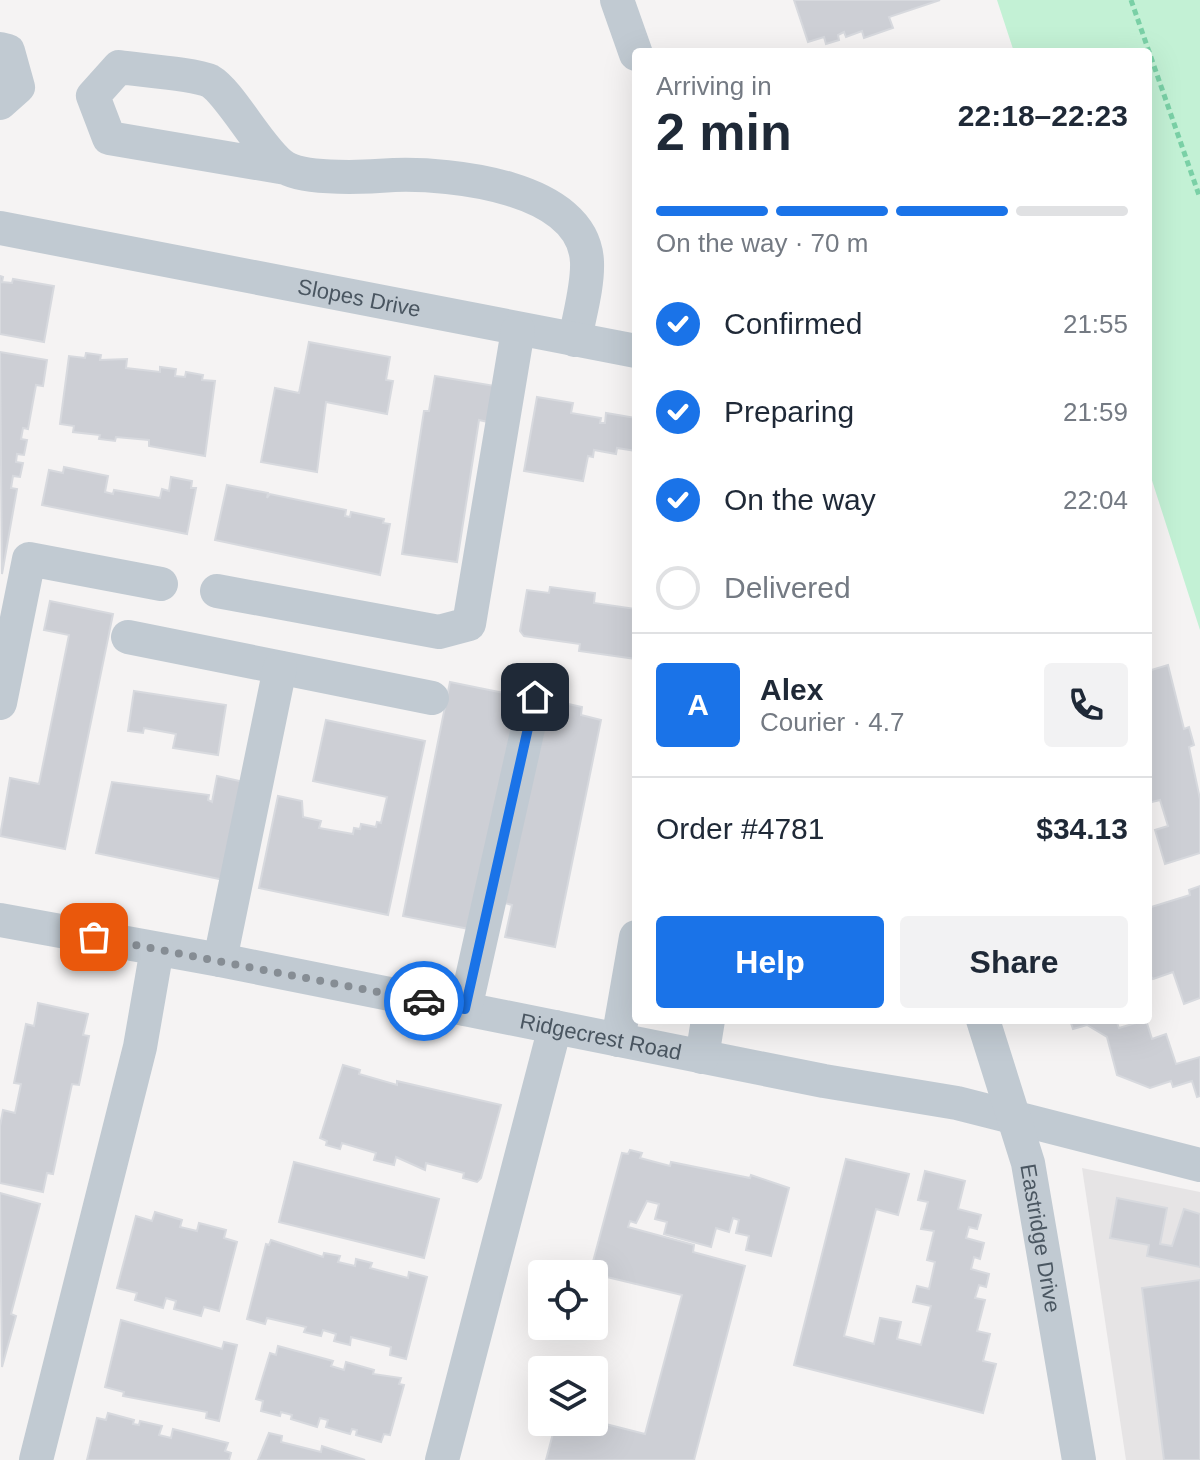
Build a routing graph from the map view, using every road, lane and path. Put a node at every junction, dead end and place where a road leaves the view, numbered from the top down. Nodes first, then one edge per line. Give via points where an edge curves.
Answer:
1 (617, 0) edge
2 (1131, 0) edge
3 (634, 48) edge
4 (1148, 48) edge
5 (0, 49) edge
6 (1152, 60) edge
7 (0, 103) edge
8 (286, 168) junction
9 (1200, 198) edge
10 (0, 228) edge
11 (518, 330) junction
12 (575, 340) junction
13 (632, 350) edge
14 (161, 584) dead end
15 (217, 591) dead end
16 (128, 637) dead end
17 (280, 668) junction
18 (535, 697) dead end
19 (432, 698) dead end
20 (0, 703) edge
21 (0, 920) edge
22 (157, 949) junction
23 (220, 960) junction
24 (632, 967) edge
25 (465, 1009) junction
26 (707, 1024) edge
27 (984, 1024) edge
28 (555, 1027) junction
29 (618, 1040) junction
30 (702, 1057) junction
31 (1015, 1116) junction
32 (1200, 1165) edge
33 (36, 1460) edge
34 (442, 1460) edge
35 (1079, 1460) edge

1 - 3 street
2 - 4 path
5 - 7 street via 8,51 18,87
6 - 9 path
8 - 8 street via 210,82 119,67 93,96 109,138
8 - 12 street via 344,178 430,174 482,180 557,212 579,233 587,262
10 - 11 street, Slopes Drive
11 - 12 street, Slopes Drive
11 - 15 street via 469,624 439,632
12 - 13 street, Slopes Drive
14 - 20 street via 29,559
16 - 17 street
17 - 19 street
17 - 23 street
18 - 25 street
21 - 22 street, Ridgecrest Road
22 - 23 street, Ridgecrest Road
22 - 33 street via 140,1047
23 - 25 street, Ridgecrest Road
24 - 29 street
25 - 28 street, Ridgecrest Road
26 - 30 street
27 - 31 street, Eastridge Drive
28 - 29 street, Ridgecrest Road
28 - 34 street
29 - 30 street, Ridgecrest Road
30 - 31 street, Ridgecrest Road
31 - 32 street, Ridgecrest Road
31 - 35 street, Eastridge Drive via 1028,1163

